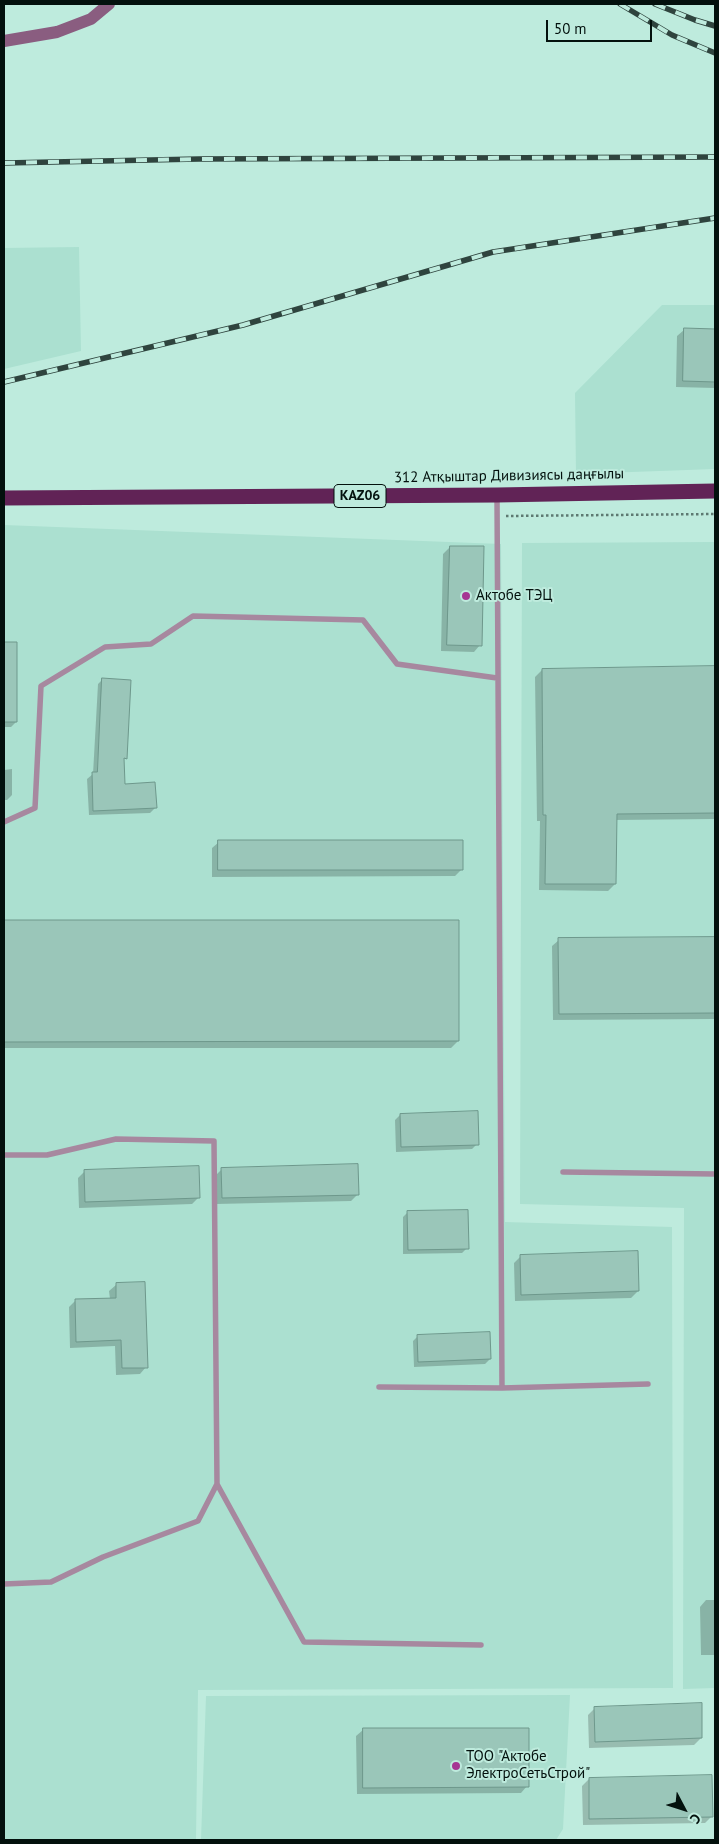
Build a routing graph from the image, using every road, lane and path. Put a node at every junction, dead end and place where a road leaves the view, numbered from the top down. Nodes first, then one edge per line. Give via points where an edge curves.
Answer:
1 (109, 4) edge
2 (4, 41) edge
3 (715, 491) edge
4 (497, 495) junction
5 (4, 498) edge
6 (715, 514) edge
7 (497, 516) junction
8 (497, 678) junction
9 (4, 822) edge
10 (4, 1155) edge
11 (563, 1172) dead end
12 (715, 1174) edge
13 (648, 1384) dead end
14 (379, 1387) dead end
15 (502, 1388) junction
16 (217, 1484) junction
17 (4, 1584) edge
18 (481, 1646) dead end

1 - 2 street via 91,19 57,32
3 - 4 highway, 312 Атқыштар Дивизиясы даңғылы / KАZ06
4 - 5 highway, 312 Атқыштар Дивизиясы даңғылы / KАZ06
4 - 7 lane
6 - 7 path
7 - 8 lane
8 - 9 lane via 397,664 363,620 193,616 151,644 105,647 41,686 35,808
8 - 15 lane
10 - 16 lane via 47,1155 116,1140 214,1141
11 - 12 lane
13 - 15 lane
14 - 15 lane
16 - 17 lane via 198,1521 104,1557 51,1582
16 - 18 lane via 304,1642

